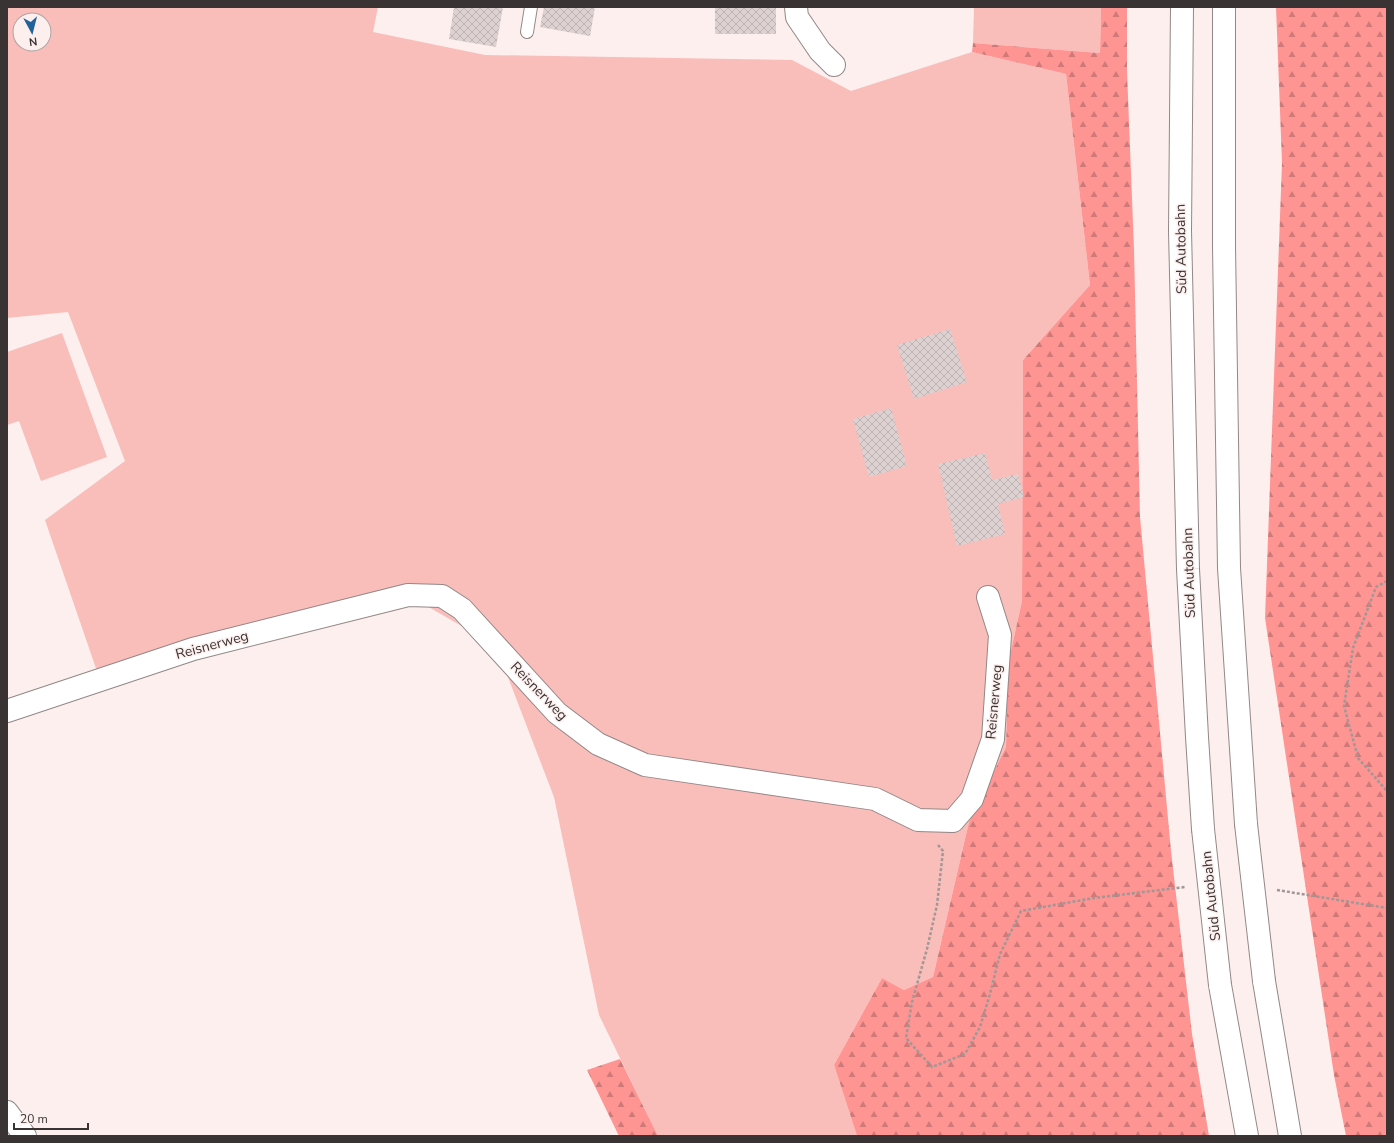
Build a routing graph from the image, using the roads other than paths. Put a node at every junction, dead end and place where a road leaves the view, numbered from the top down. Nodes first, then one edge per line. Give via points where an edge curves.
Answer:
1 (531, 7) edge
2 (796, 7) edge
3 (1182, 7) edge
4 (1224, 7) edge
5 (527, 32) dead end
6 (834, 65) dead end
7 (988, 597) dead end
8 (7, 711) edge
9 (7, 1112) edge
10 (25, 1136) edge
11 (1247, 1136) edge
12 (1290, 1136) edge

1 - 5 lane
2 - 6 main road via 796,17 820,51
3 - 11 main road, Süd Autobahn, bridge via 1180,231 1188,569 1197,737 1220,985
4 - 12 main road, bridge via 1224,246 1229,568 1246,824 1264,981
7 - 8 main road, Reisnerweg via 1000,635 993,740 972,799 953,821 918,820 875,799 645,765 598,744 557,713 462,609 442,596 408,595 193,649
9 - 10 main road

